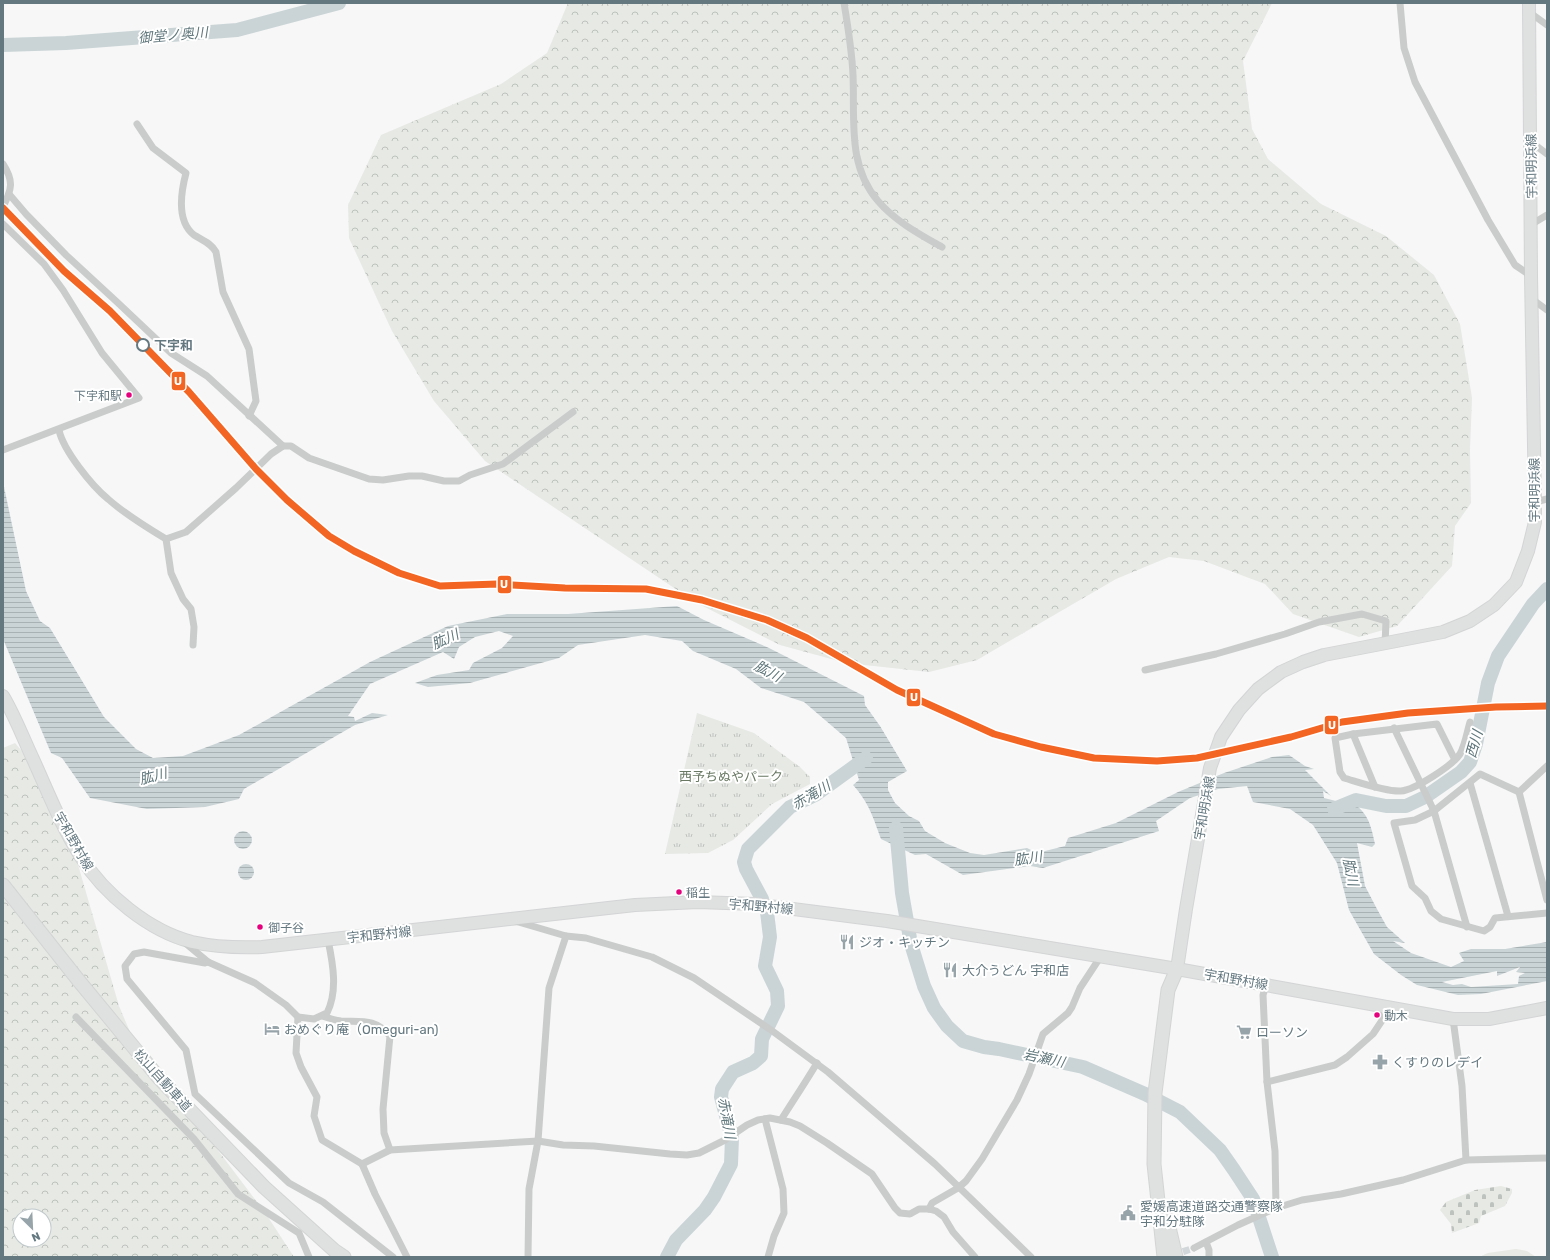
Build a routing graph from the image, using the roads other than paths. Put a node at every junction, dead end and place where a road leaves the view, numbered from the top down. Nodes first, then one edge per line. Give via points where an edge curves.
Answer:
1 (844, 3) edge
2 (1400, 3) edge
3 (1529, 7) edge
4 (1547, 25) edge
5 (137, 124) dead end
6 (1530, 141) junction
7 (1547, 154) edge
8 (3, 164) edge
9 (9, 194) junction
10 (3, 207) edge
11 (1547, 215) edge
12 (3, 224) edge
13 (1532, 224) junction
14 (942, 247) dead end
15 (1531, 276) junction
16 (1532, 299) junction
17 (1547, 310) edge
18 (574, 412) dead end
19 (249, 416) junction
20 (59, 430) junction
21 (283, 446) junction
22 (3, 450) edge
23 (1547, 499) edge
24 (1535, 502) junction
25 (166, 539) junction
26 (1385, 644) junction
27 (193, 645) dead end
28 (1145, 670) dead end
29 (3, 696) edge
30 (1470, 722) dead end
31 (1394, 728) junction
32 (1353, 734) junction
33 (1456, 760) junction
34 (1547, 766) edge
35 (1470, 783) junction
36 (1421, 784) junction
37 (1375, 786) junction
38 (1519, 792) junction
39 (1434, 811) junction
40 (3, 885) edge
41 (1547, 900) edge
42 (1547, 913) edge
43 (1508, 916) junction
44 (510, 920) junction
45 (1467, 927) junction
46 (177, 936) junction
47 (566, 936) junction
48 (328, 940) junction
49 (1101, 956) junction
50 (208, 962) junction
51 (1177, 969) junction
52 (1266, 984) junction
53 (1384, 1007) junction
54 (1547, 1008) edge
55 (298, 1016) junction
56 (322, 1016) junction
57 (76, 1017) dead end
58 (1453, 1019) junction
59 (817, 1063) junction
60 (1268, 1082) junction
61 (765, 1119) junction
62 (781, 1120) junction
63 (538, 1141) junction
64 (390, 1150) junction
65 (1156, 1152) junction
66 (1547, 1158) edge
67 (1466, 1160) junction
68 (362, 1164) junction
69 (958, 1188) junction
70 (929, 1209) junction
71 (1273, 1210) junction
72 (1170, 1232) junction
73 (1206, 1242) junction
74 (1194, 1248) tunnel mouth
75 (309, 1257) edge
76 (344, 1257) edge
77 (393, 1257) edge
78 (407, 1257) edge
79 (528, 1257) edge
80 (768, 1257) edge
81 (975, 1257) edge
82 (1031, 1257) edge
83 (1164, 1257) edge
84 (1173, 1257) edge
85 (1176, 1257) edge
86 (1209, 1257) edge

1 - 14 street via 853,75 853,138 858,162 867,185 878,201 894,216
2 - 15 street via 1404,48 1415,82 1515,265
3 - 4 street
3 - 6 main road, 宇和明浜線
5 - 19 street via 153,148 186,173 181,190 184,221 188,230 213,247 216,252 223,292 249,349 256,401
6 - 7 street
6 - 13 main road, 宇和明浜線
8 - 9 street via 11,181
9 - 10 street
9 - 19 street via 66,255 171,352 207,376
11 - 13 street
12 - 20 street via 44,264 102,353 139,398
13 - 15 main road, 宇和明浜線
15 - 16 main road, 宇和明浜線
16 - 17 street
16 - 24 main road, 宇和明浜線
18 - 21 street via 503,464 459,481 444,481 422,476 369,479 309,458 291,446
19 - 21 street
20 - 22 street
20 - 25 street via 75,462 107,499
21 - 25 street via 186,532
23 - 24 street
24 - 26 main road, 宇和明浜線 via 1535,522 1528,551 1516,582 1494,605 1470,621 1444,632
25 - 27 street via 171,572 190,609 194,627
26 - 28 street via 1386,621 1362,614 1319,622 1216,654
26 - 51 main road, 宇和明浜線 via 1324,655 1281,672 1248,700 1221,737 1210,768
29 - 46 main road, 宇和野村線 via 81,858 122,904 155,927
30 - 33 street
31 - 32 street
31 - 33 street via 1437,724
31 - 36 street
32 - 37 street
32 - 37 street via 1335,738 1340,772 1344,778
33 - 36 street
34 - 38 street
35 - 38 street via 1480,774
35 - 39 street
35 - 43 street
36 - 37 street via 1401,791
36 - 39 street
38 - 41 street
39 - 45 street
39 - 45 street via 1414,820 1394,823 1412,886 1425,898 1431,911 1441,919
40 - 76 highway, 松山自動車道 via 159,1078 264,1187
42 - 43 street
43 - 45 street via 1495,918 1490,928 1484,931
44 - 47 street
44 - 48 main road, 宇和野村線
44 - 49 main road, 宇和野村線 via 635,905 698,902 754,904 886,920
46 - 48 main road, 宇和野村線 via 191,942 231,948
46 - 50 street
47 - 59 street via 586,938 652,957 694,978
47 - 63 street via 549,988
48 - 56 street via 333,962 333,998 328,1013
49 - 51 main road, 宇和野村線
49 - 69 street via 1080,988 1072,1008 1043,1034 1017,1100 982,1159
50 - 55 street via 255,983
50 - 77 street via 144,952 134,954 125,966 127,979 186,1050 196,1094 289,1183 323,1202
51 - 52 main road, 宇和野村線
51 - 65 highway via 1177,990 1161,1074
52 - 53 main road, 宇和野村線
52 - 60 street via 1263,995
53 - 58 main road, 宇和野村線
53 - 60 street via 1383,1019 1373,1034 1335,1065
54 - 58 main road, 宇和野村線 via 1490,1019
55 - 56 street via 314,1019
55 - 68 street via 296,1053 317,1097 314,1116 322,1140
56 - 64 street via 338,1021 366,1021 383,1027 390,1036 383,1109 384,1133
57 - 75 street via 194,1139 238,1194 299,1233
58 - 67 street via 1462,1086
59 - 62 street
59 - 69 street via 907,1140
60 - 71 street via 1275,1151
61 - 62 street
61 - 63 street via 747,1125 735,1135 699,1153 687,1155
61 - 80 street via 783,1189 784,1213
62 - 70 street via 800,1126 827,1142 872,1174 900,1213 910,1214 920,1209
63 - 64 street
63 - 79 street via 529,1189
64 - 68 street
65 - 72 highway
65 - 83 highway via 1154,1164
66 - 67 street
67 - 71 street via 1403,1180 1302,1200
68 - 78 street via 374,1194
69 - 70 street via 932,1203
69 - 82 street
70 - 81 street via 944,1217 953,1232
71 - 73 street
72 - 84 highway
72 - 85 highway
73 - 74 street
73 - 86 street

